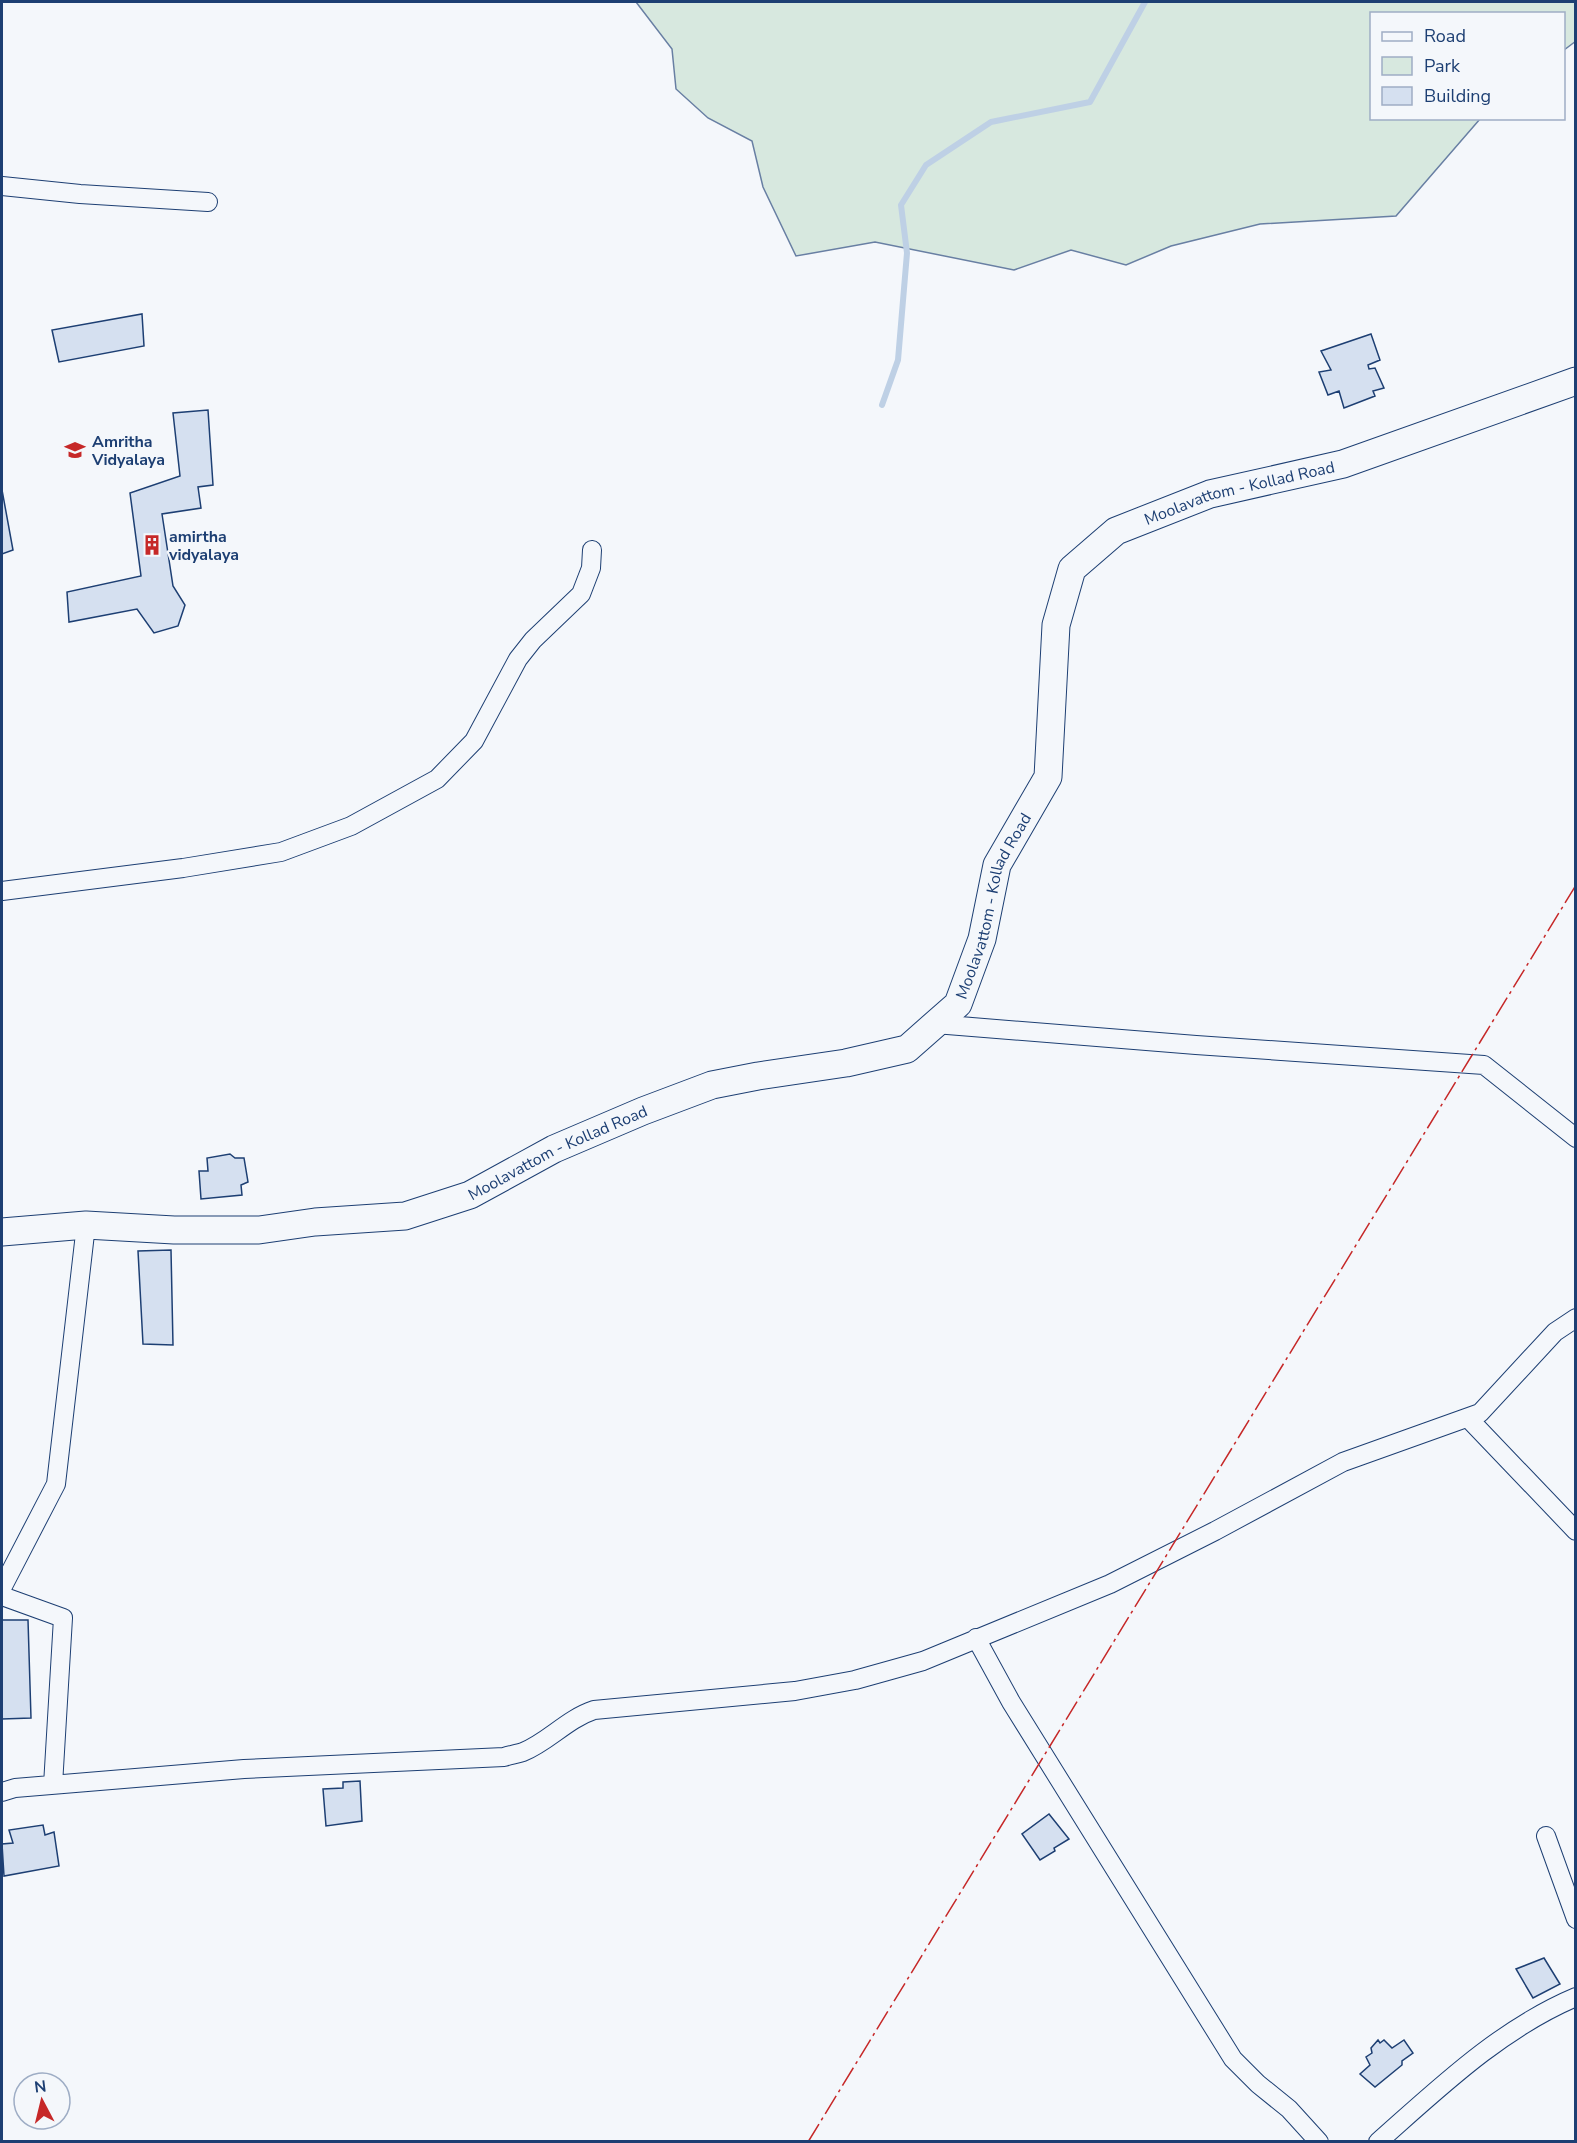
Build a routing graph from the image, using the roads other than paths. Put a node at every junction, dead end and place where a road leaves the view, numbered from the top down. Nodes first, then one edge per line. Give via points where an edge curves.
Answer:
1 (2, 186) edge
2 (208, 202) dead end
3 (1575, 381) edge
4 (592, 550) dead end
5 (2, 891) edge
6 (935, 1024) junction
7 (1575, 1138) edge
8 (86, 1225) junction
9 (2, 1232) edge
10 (1575, 1318) edge
11 (1468, 1418) junction
12 (1575, 1531) edge
13 (2, 1588) edge
14 (2, 1596) edge
15 (976, 1638) junction
16 (53, 1785) junction
17 (2, 1792) edge
18 (1546, 1836) dead end
19 (1575, 1919) edge
20 (1575, 1997) edge
21 (1319, 2142) edge
22 (1378, 2142) edge

1 - 2 street
3 - 6 main road, Moolavattom - Kollad Road via 1343,464 1210,494 1116,531 1072,569 1056,625 1048,777 997,865 982,939 958,1004
4 - 5 street via 591,568 581,594 518,659 474,741 437,779 351,826 281,852
6 - 7 street via 1484,1065
6 - 8 main road, Moolavattom - Kollad Road via 907,1049 712,1085 555,1149 470,1195 405,1216 259,1230
8 - 9 main road, Moolavattom - Kollad Road
8 - 13 street via 57,1484
10 - 11 street via 1555,1332 1480,1413
11 - 12 street
11 - 15 street via 1343,1462 1110,1584
14 - 16 street via 63,1618
15 - 16 street via 923,1660 855,1680 795,1691 594,1710 573,1719 532,1748 504,1757 244,1769
15 - 21 street via 1011,1702 1233,2059
16 - 17 street
18 - 19 street
20 - 22 street via 1499,2041

